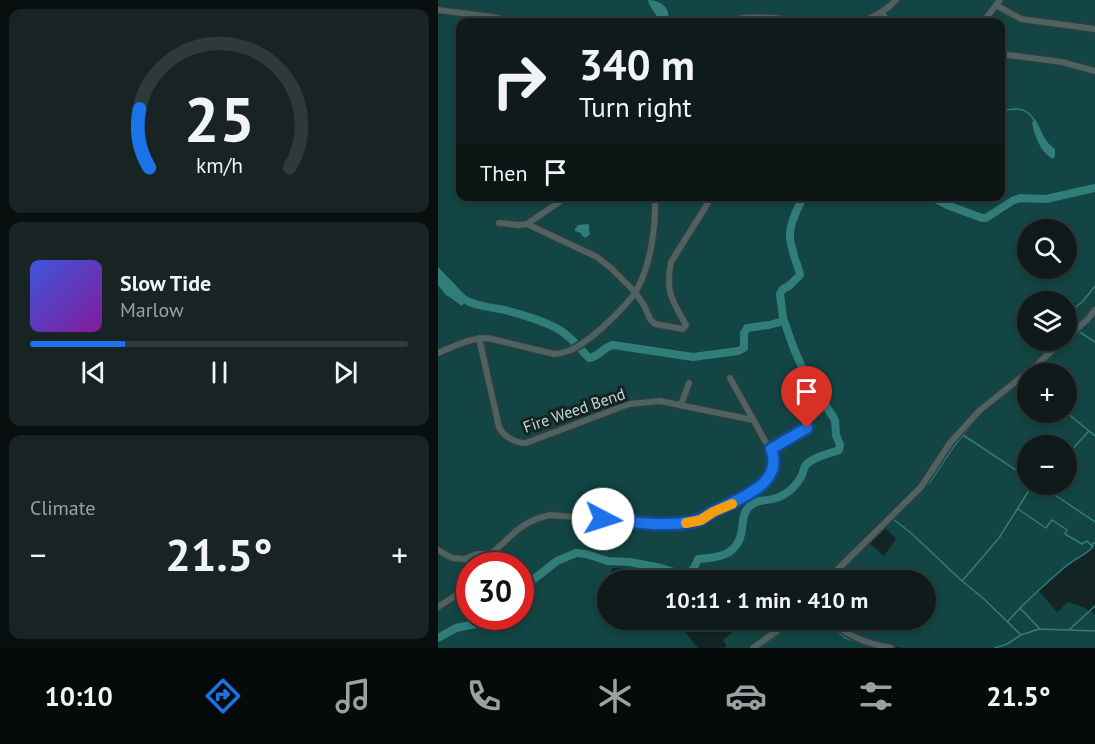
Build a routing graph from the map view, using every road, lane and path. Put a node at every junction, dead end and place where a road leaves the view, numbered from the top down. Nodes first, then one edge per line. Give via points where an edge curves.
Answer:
1 (896, 0) edge
2 (998, 3) edge
3 (438, 10) edge
4 (882, 13) junction
5 (497, 18) edge
6 (873, 18) edge
7 (885, 18) edge
8 (986, 18) edge
9 (1095, 29) edge
10 (1005, 55) edge
11 (1095, 71) edge
12 (561, 201) edge
13 (655, 201) edge
14 (709, 201) edge
15 (499, 223) dead end
16 (527, 224) junction
17 (635, 291) junction
18 (1095, 310) edge
19 (1077, 329) edge
20 (479, 338) junction
21 (1052, 351) edge
22 (438, 353) edge
23 (730, 378) dead end
24 (688, 383) dead end
25 (681, 405) junction
26 (753, 420) junction
27 (807, 428) dead end
28 (771, 449) junction
29 (438, 550) edge
30 (493, 552) edge
31 (456, 558) edge
32 (837, 570) edge
33 (456, 595) edge
34 (438, 607) edge
35 (778, 630) edge
36 (843, 630) edge
37 (753, 648) edge
38 (891, 648) edge

1 - 4 street
2 - 8 street
2 - 9 street via 1021,19
3 - 5 street
4 - 6 street
4 - 7 street
10 - 11 street
12 - 16 street
13 - 17 street via 650,249
14 - 17 street via 671,262 670,294 685,327 655,324
15 - 16 street
16 - 17 street via 597,257
17 - 20 street via 601,329 564,354
18 - 19 street
20 - 22 street
20 - 25 street, Fire Weed Bend via 499,427 517,442 526,443 629,404 660,401
21 - 32 street via 979,411 950,443 921,487
23 - 26 street
24 - 25 street
25 - 26 street, Fire Weed Bend
26 - 28 street
27 - 28 street
28 - 30 street via 772,469 760,486 701,520 658,524 550,515 520,527
29 - 31 street
33 - 34 street
35 - 37 street
36 - 38 street

